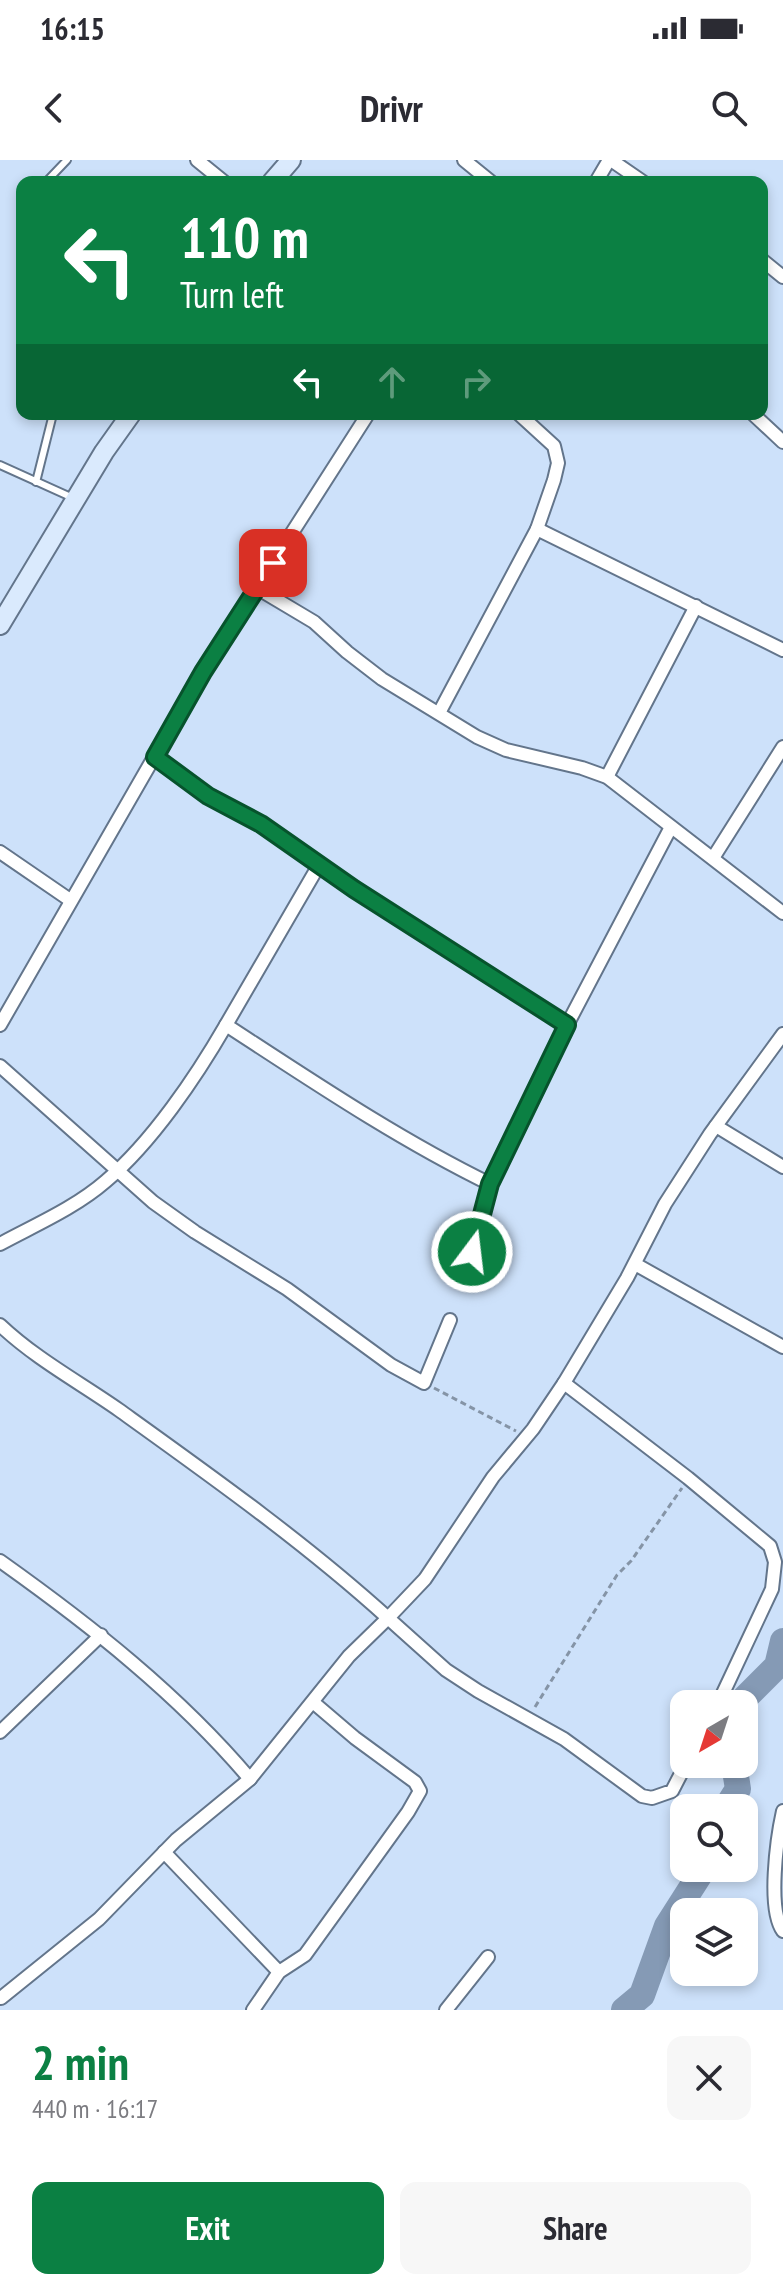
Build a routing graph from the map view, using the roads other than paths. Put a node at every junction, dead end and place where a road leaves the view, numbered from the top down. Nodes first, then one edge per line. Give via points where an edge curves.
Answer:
1 (67, 160) edge
2 (197, 160) edge
3 (291, 160) edge
4 (464, 160) edge
5 (610, 160) edge
6 (52, 176) edge
7 (217, 176) edge
8 (277, 176) edge
9 (484, 176) edge
10 (634, 176) edge
11 (52, 420) edge
12 (127, 420) edge
13 (364, 420) edge
14 (526, 420) edge
15 (759, 420) edge
16 (783, 442) edge
17 (0, 465) edge
18 (36, 482) junction
19 (76, 500) junction
20 (537, 529) junction
21 (257, 588) junction
22 (696, 606) junction
23 (0, 625) edge
24 (783, 650) edge
25 (439, 713) junction
26 (783, 747) edge
27 (155, 757) junction
28 (607, 777) junction
29 (671, 827) junction
30 (0, 852) edge
31 (713, 858) junction
32 (319, 865) junction
33 (70, 900) junction
34 (783, 913) edge
35 (0, 1025) edge
36 (226, 1025) junction
37 (567, 1025) junction
38 (783, 1034) edge
39 (0, 1066) edge
40 (716, 1126) junction
41 (783, 1167) edge
42 (117, 1169) junction
43 (490, 1184) junction
44 (0, 1244) edge
45 (472, 1252) dead end
46 (635, 1264) junction
47 (450, 1320) dead end
48 (0, 1325) edge
49 (783, 1347) edge
50 (564, 1383) junction
51 (0, 1561) edge
52 (388, 1618) junction
53 (101, 1635) junction
54 (725, 1690) edge
55 (314, 1703) junction
56 (0, 1732) edge
57 (679, 1778) edge
58 (250, 1779) junction
59 (783, 1811) edge
60 (164, 1852) junction
61 (783, 1931) edge
62 (488, 1957) dead end
63 (279, 1972) junction
64 (2, 2001) edge
65 (253, 2010) edge
66 (446, 2010) edge

1 - 6 lane
2 - 7 street
3 - 8 street
4 - 9 street
5 - 10 street
11 - 18 lane
12 - 19 street
13 - 21 street
14 - 20 street via 554,446 558,463
15 - 16 street
17 - 18 lane
18 - 19 lane
19 - 23 street
20 - 22 street
20 - 25 street
21 - 25 street via 314,622 382,679
21 - 27 street
22 - 24 street
22 - 28 street
25 - 28 street via 506,750
26 - 31 street
27 - 32 street
27 - 33 street
28 - 29 street
29 - 31 street
29 - 37 street
30 - 33 street
31 - 34 street
32 - 36 street
32 - 37 street
33 - 35 street
36 - 42 street via 181,1097
36 - 43 street via 383,1125
37 - 43 street
38 - 40 street
39 - 42 street
40 - 41 street
40 - 46 street via 665,1204
42 - 44 street via 87,1196
42 - 47 street via 195,1232 424,1383
43 - 45 street
46 - 49 street
46 - 50 street
48 - 52 street via 236,1495
50 - 52 street via 425,1579
50 - 54 street via 770,1546 775,1562 772,1589
51 - 53 street
52 - 55 street via 349,1656
52 - 57 street via 446,1670 564,1739 642,1796 672,1791
53 - 56 street
53 - 58 street
55 - 58 street
55 - 63 street via 420,1791 305,1955
58 - 60 street
59 - 61 street via 774,1910
60 - 63 street
60 - 64 street via 99,1919
62 - 66 street
63 - 65 street

